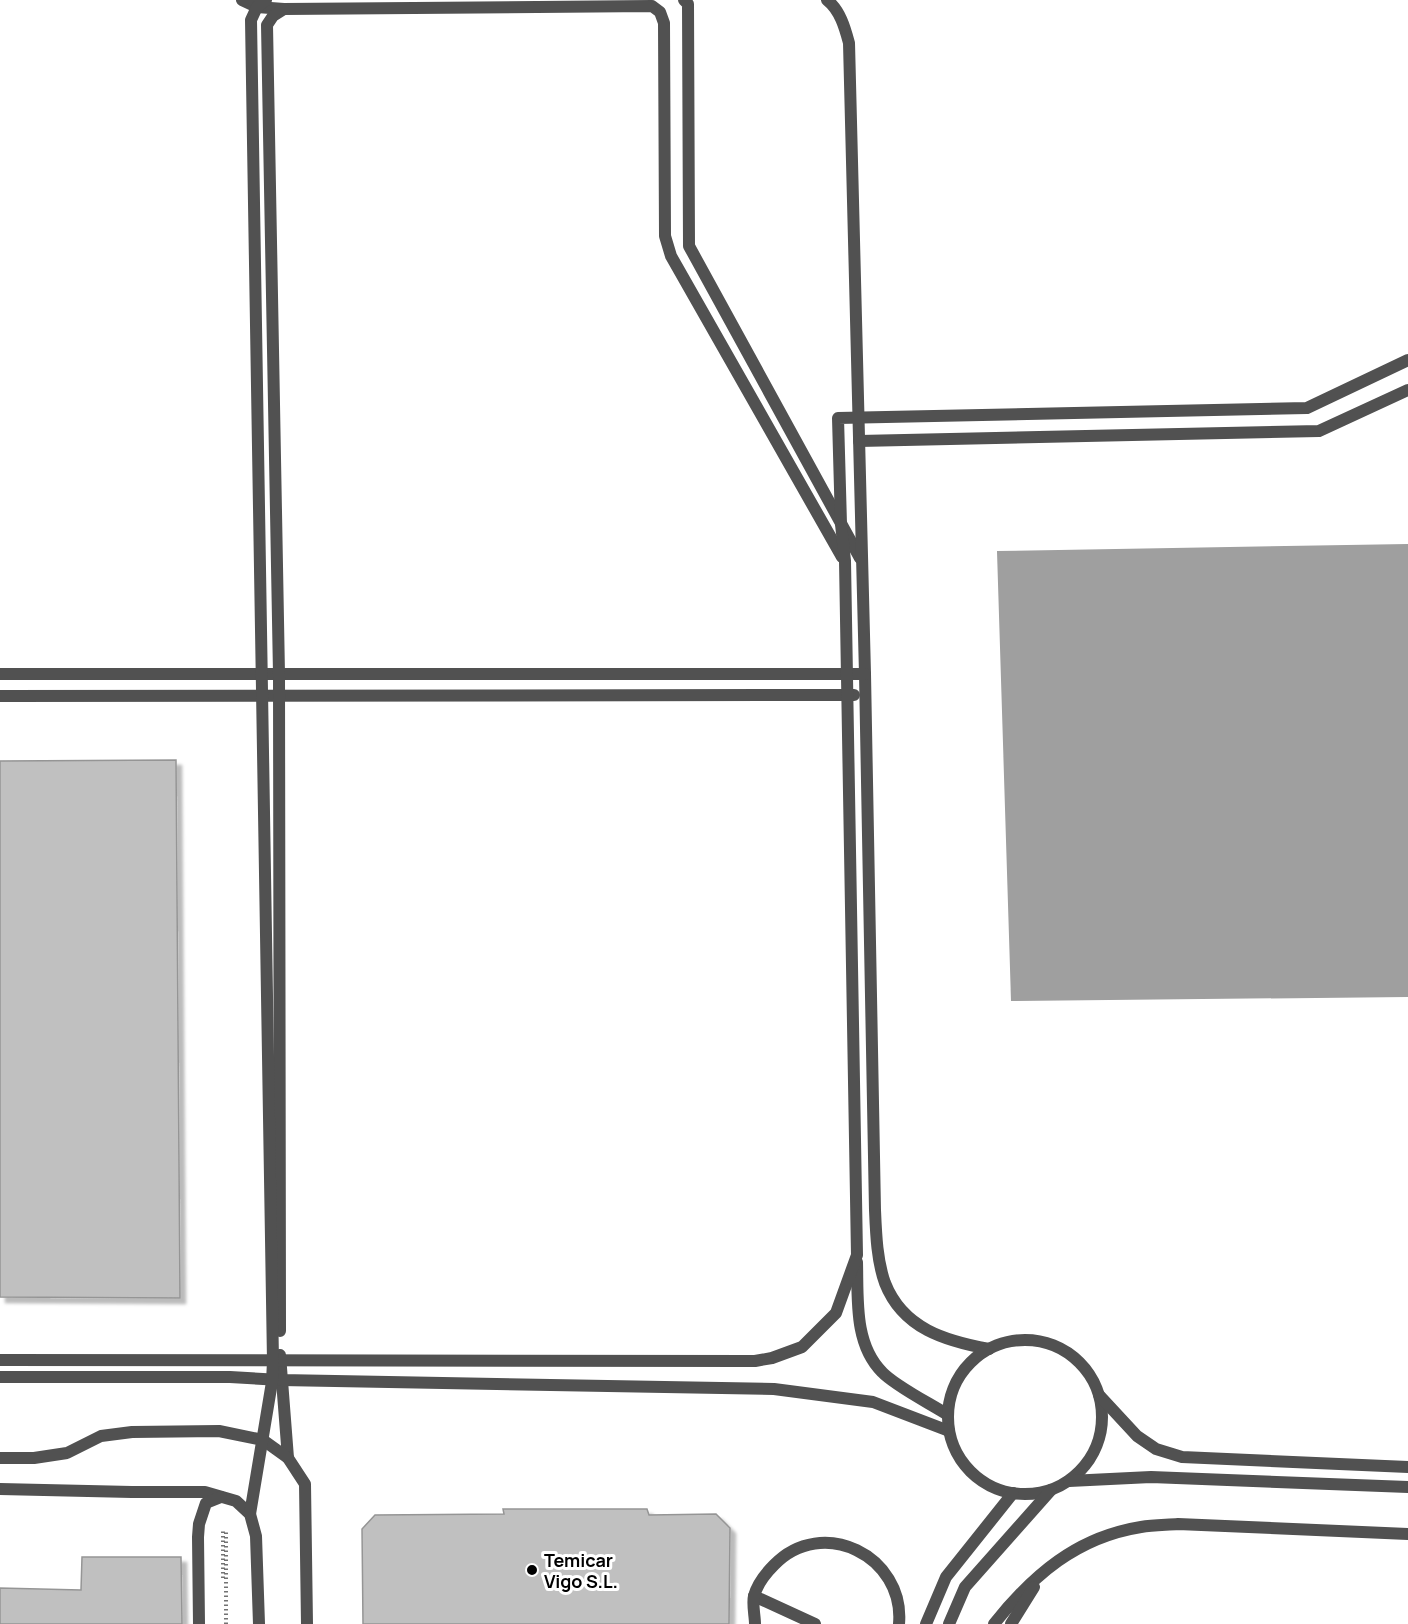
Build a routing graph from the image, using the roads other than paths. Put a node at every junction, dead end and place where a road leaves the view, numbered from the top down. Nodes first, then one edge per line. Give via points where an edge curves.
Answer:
1 (242, 0) edge
2 (684, 0) edge
3 (827, 0) edge
4 (261, 3) edge
5 (284, 9) junction
6 (1408, 360) edge
7 (1408, 390) edge
8 (859, 418) junction
9 (860, 441) junction
10 (841, 524) junction
11 (845, 561) junction
12 (862, 562) junction
13 (261, 674) junction
14 (279, 674) junction
15 (846, 674) junction
16 (865, 674) junction
17 (0, 675) edge
18 (847, 695) junction
19 (866, 695) junction
20 (0, 696) edge
21 (261, 696) junction
22 (279, 696) junction
23 (856, 1255) junction
24 (989, 1349) junction
25 (0, 1360) edge
26 (276, 1361) junction
27 (0, 1377) edge
28 (276, 1379) junction
29 (1099, 1395) junction
30 (948, 1415) junction
31 (949, 1431) junction
32 (263, 1440) junction
33 (0, 1458) edge
34 (288, 1458) junction
35 (1408, 1467) edge
36 (1069, 1481) junction
37 (1408, 1487) edge
38 (0, 1489) edge
39 (1052, 1490) junction
40 (1013, 1493) junction
41 (221, 1497) junction
42 (250, 1514) junction
43 (1408, 1534) edge
44 (1044, 1569) junction
45 (754, 1596) junction
46 (199, 1624) edge
47 (259, 1624) edge
48 (307, 1624) edge
49 (755, 1624) edge
50 (815, 1624) edge
51 (898, 1624) edge
52 (926, 1624) edge
53 (949, 1624) edge
54 (994, 1624) edge
55 (1011, 1624) edge

1 - 4 lane
2 - 10 lane via 688,4 689,246
3 - 8 lane via 844,23 849,43
4 - 5 lane
4 - 13 lane via 251,20
5 - 11 lane via 652,6 660,12 664,23 665,236 670,256
5 - 14 lane via 267,26
6 - 8 lane via 1306,408
7 - 9 lane via 1319,431
8 - 9 lane
8 - 10 lane via 838,418
9 - 12 lane
10 - 11 lane
10 - 12 lane
11 - 15 lane
12 - 16 lane
13 - 14 lane
13 - 17 lane
13 - 21 lane
14 - 15 lane
14 - 22 lane
15 - 16 lane
15 - 18 lane
16 - 19 lane
18 - 19 lane
18 - 22 lane
18 - 23 lane
19 - 24 lane via 877,1246 885,1284 903,1312 922,1328 954,1343
20 - 21 lane
21 - 22 lane
21 - 26 lane
22 - 26 lane
23 - 26 lane via 836,1313 802,1347 764,1359
23 - 30 lane via 860,1324 870,1359 884,1374
24 - 29 lane via 1007,1342 1046,1342 1079,1362
24 - 30 lane via 963,1371 950,1398
25 - 26 lane
26 - 28 lane
27 - 28 lane
28 - 31 lane via 774,1389 873,1402
28 - 32 lane
28 - 34 lane
29 - 35 lane via 1137,1436 1156,1449 1182,1457
29 - 36 lane via 1101,1433 1084,1468
30 - 31 lane
31 - 40 lane via 964,1464 978,1478
32 - 33 lane via 219,1431 132,1432 101,1436 67,1453
32 - 34 lane
32 - 42 lane
34 - 48 lane via 305,1484
36 - 37 lane via 1151,1476
36 - 39 lane
38 - 41 lane via 205,1492
39 - 40 lane
39 - 53 lane via 965,1587
40 - 52 lane via 946,1576
41 - 42 lane via 236,1501
41 - 46 lane via 206,1503 199,1524
42 - 47 lane via 256,1536
43 - 44 lane via 1178,1524 1141,1527 1104,1536
44 - 54 lane
44 - 55 lane
45 - 49 lane
45 - 50 lane
45 - 51 lane via 765,1573 781,1557 801,1546 846,1545 867,1555 884,1570 895,1590 900,1612

